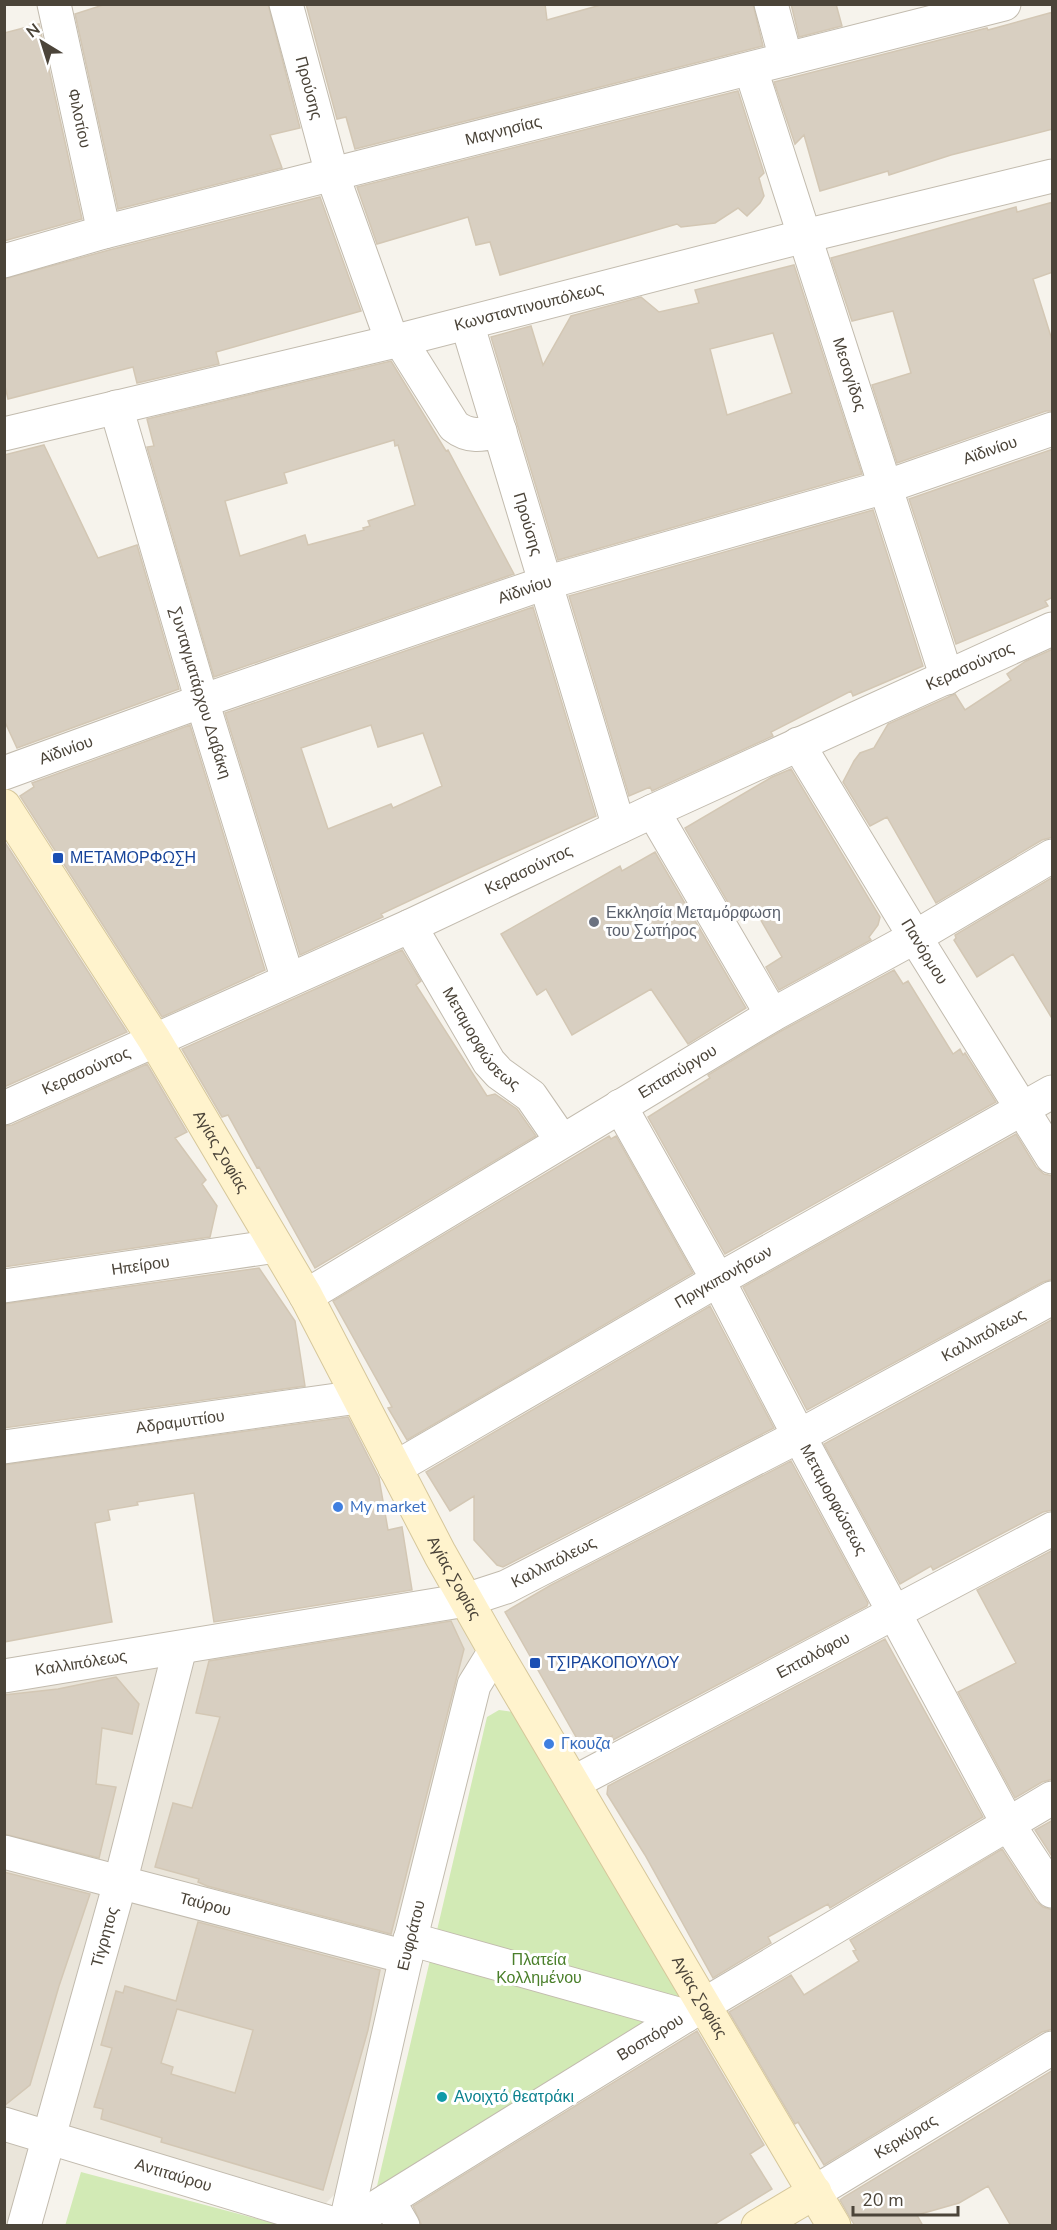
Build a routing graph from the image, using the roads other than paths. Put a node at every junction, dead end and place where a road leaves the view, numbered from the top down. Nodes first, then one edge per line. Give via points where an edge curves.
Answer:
1 (54, 4) edge
2 (286, 4) edge
3 (771, 4) edge
4 (1004, 4) edge
5 (786, 59) junction
6 (751, 70) junction
7 (332, 174) junction
8 (1053, 176) edge
9 (104, 232) junction
10 (805, 236) junction
11 (4, 261) edge
12 (466, 323) junction
13 (396, 341) junction
14 (116, 407) junction
15 (1053, 429) edge
16 (500, 431) junction
17 (4, 434) edge
18 (885, 487) junction
19 (545, 584) junction
20 (1053, 629) edge
21 (947, 678) junction
22 (202, 700) junction
23 (798, 744) junction
24 (4, 773) edge
25 (4, 806) edge
26 (652, 811) junction
27 (619, 827) junction
28 (1053, 856) edge
29 (410, 926) junction
30 (915, 937) junction
31 (288, 980) junction
32 (772, 1015) junction
33 (154, 1039) junction
34 (1053, 1092) edge
35 (620, 1106) junction
36 (4, 1108) edge
37 (1023, 1110) junction
38 (562, 1141) junction
39 (1053, 1157) edge
40 (276, 1245) junction
41 (718, 1280) junction
42 (4, 1286) edge
43 (306, 1296) junction
44 (1053, 1298) edge
45 (358, 1397) junction
46 (799, 1436) junction
47 (4, 1447) edge
48 (395, 1468) junction
49 (1053, 1529) edge
50 (466, 1600) junction
51 (894, 1613) junction
52 (180, 1648) junction
53 (495, 1651) junction
54 (4, 1676) edge
55 (573, 1783) junction
56 (1053, 1798) edge
57 (1008, 1824) junction
58 (4, 1852) edge
59 (120, 1883) junction
60 (1053, 1891) edge
61 (408, 1948) junction
62 (694, 2011) junction
63 (1053, 2048) edge
64 (4, 2124) edge
65 (48, 2136) junction
66 (815, 2192) junction
67 (396, 2213) edge
68 (24, 2226) edge
69 (344, 2226) edge
70 (758, 2226) edge
71 (834, 2226) edge

1 - 9 street, Φιλοτίου
2 - 7 street, Προύσης
3 - 5 street
4 - 5 street, Μαγνησίας
5 - 6 street, Μαγνησίας
6 - 7 street, Μαγνησίας
6 - 10 street, Μεσογίδος
7 - 9 street, Μαγνησίας
7 - 13 street, Προύσης
8 - 10 street, Κωνσταντινουπόλεως
9 - 11 street, Μαγνησίας
10 - 12 street, Κωνσταντινουπόλεως
10 - 18 street, Μεσογίδος
12 - 13 street, Κωνσταντινουπόλεως
12 - 16 street, Προύσης
13 - 14 street, Κωνσταντινουπόλεως
13 - 16 street, Προύσης via 454,426 464,434 479,436
14 - 17 street, Κωνσταντινουπόλεως
14 - 22 street, Συνταγματάρχου Δαβάκη
15 - 18 street, Αϊδινίου
16 - 19 street, Προύσης
18 - 19 street, Αϊδινίου
18 - 21 street, Μεσογίδος
19 - 22 street, Αϊδινίου
19 - 27 street, Προύσης
20 - 21 street, Κερασούντος
21 - 23 street, Κερασούντος
22 - 24 street, Αϊδινίου
22 - 31 street, Συνταγματάρχου Δαβάκη
23 - 26 street, Κερασούντος
23 - 30 street, Πανόρμου
25 - 33 street, Αγίας Σοφίας
26 - 27 street, Κερασούντος
26 - 32 street
27 - 29 street, Κερασούντος
28 - 30 street, Επταπύργου
29 - 31 street, Κερασούντος
29 - 38 street, Μεταμορφώσεως via 489,1062 531,1096
30 - 32 street, Επταπύργου
30 - 37 street, Πανόρμου
31 - 33 street, Κερασούντος
32 - 35 street, Επταπύργου
33 - 36 street, Κερασούντος
33 - 40 street, Αγίας Σοφίας
34 - 37 street, Πριγκιπονήσων
35 - 38 street, Επταπύργου
35 - 41 street, Μεταμορφώσεως
37 - 39 street, Πανόρμου
37 - 41 street, Πριγκιπονήσων
38 - 43 street, Επταπύργου
40 - 42 street, Ηπείρου
40 - 43 street, Αγίας Σοφίας
41 - 46 street, Μεταμορφώσεως
41 - 48 street, Πριγκιπονήσων
43 - 45 street, Αγίας Σοφίας
44 - 46 street, Καλλιπόλεως
45 - 47 street, Αδραμυττίου
45 - 48 street, Αγίας Σοφίας
46 - 50 street, Καλλιπόλεως via 506,1587
46 - 51 street, Μεταμορφώσεως
48 - 50 street, Αγίας Σοφίας
49 - 51 street, Επταλόφου
50 - 52 street, Καλλιπόλεως
50 - 53 street, Αγίας Σοφίας
51 - 55 street, Επταλόφου
51 - 57 street, Μεταμορφώσεως
52 - 54 street, Καλλιπόλεως
52 - 59 street, Τίγρητος
53 - 55 street, Αγίας Σοφίας
53 - 61 street, Ευφράτου via 474,1685
55 - 62 street, Αγίας Σοφίας
56 - 57 street, Βοσπόρου
57 - 60 street, Μεταμορφώσεως
57 - 62 street, Βοσπόρου
58 - 59 street, Ταύρου
59 - 61 street, Ταύρου
59 - 65 street, Τίγρητος
61 - 62 street, Ταύρου
61 - 69 street, Ευφράτου
62 - 66 street, Αγίας Σοφίας
62 - 67 street, Βοσπόρου
63 - 66 street, Κερκύρας
64 - 65 street, Αντιταύρου
65 - 68 street, Τίγρητος
65 - 69 street, Αντιταύρου
66 - 70 street, Κερκύρας
66 - 71 street, Αγίας Σοφίας
67 - 69 street, Βοσπόρου

